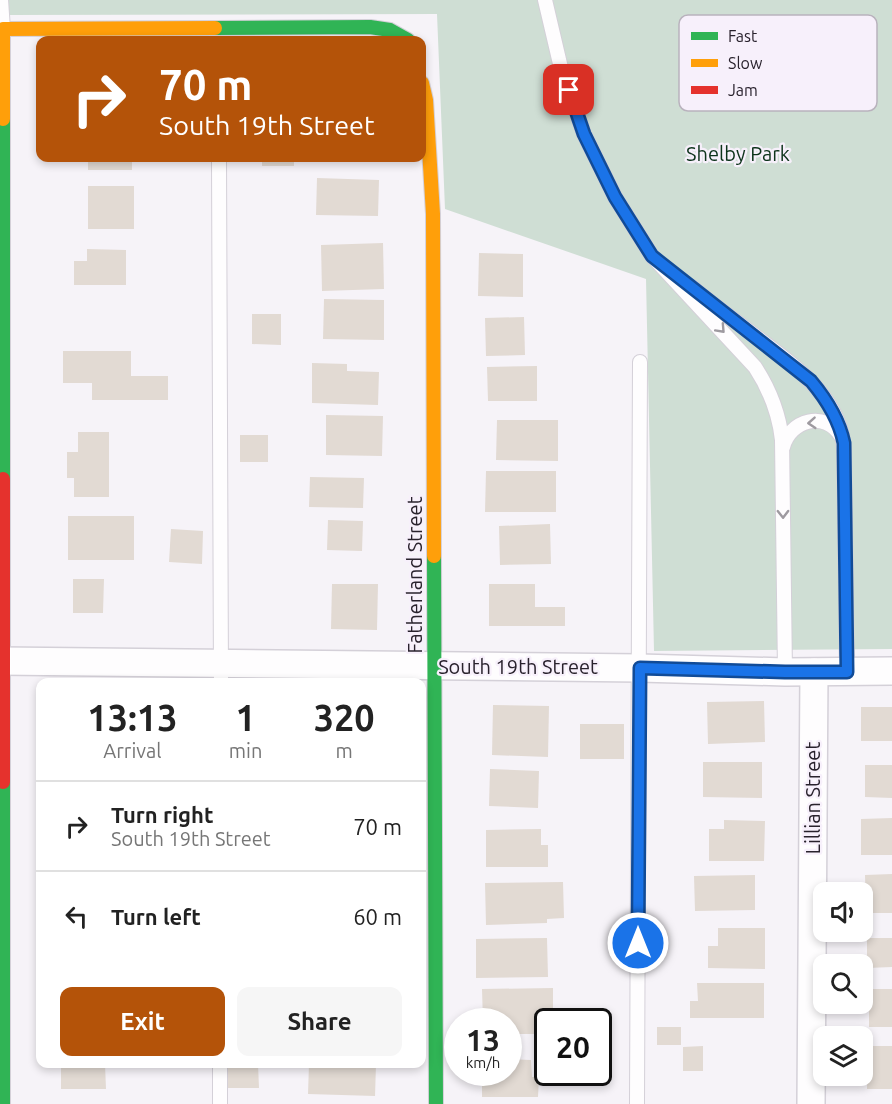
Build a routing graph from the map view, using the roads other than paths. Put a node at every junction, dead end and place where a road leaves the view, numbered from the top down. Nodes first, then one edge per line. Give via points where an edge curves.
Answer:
1 (1, 0) edge
2 (546, 0) edge
3 (3, 29) junction
4 (218, 34) edge
5 (402, 36) edge
6 (426, 100) edge
7 (219, 162) edge
8 (652, 256) junction
9 (640, 362) dead end
10 (844, 451) junction
11 (782, 455) junction
12 (2, 661) edge
13 (435, 667) junction
14 (640, 668) junction
15 (892, 671) edge
16 (785, 672) junction
17 (814, 672) junction
18 (847, 672) junction
19 (220, 673) edge
20 (220, 1068) edge
21 (3, 1104) edge
22 (220, 1104) edge
23 (436, 1104) edge
24 (637, 1104) edge
25 (811, 1104) edge

1 - 3 lane
2 - 8 lane via 561,68 584,134 615,197
3 - 4 street
3 - 12 street
4 - 5 street via 377,28
6 - 13 street, Fatherland Street via 433,214
7 - 19 lane
8 - 10 lane via 811,381 830,406
8 -> 11 lane via 756,367 776,409
9 - 14 lane
10 -> 11 lane via 837,430 824,422 812,421 789,433
10 - 18 lane
11 -> 16 lane
12 - 19 street, South 19th Street
12 - 21 street
13 - 14 street, South 19th Street
13 - 19 street, South 19th Street
13 - 23 street, Fatherland Street
14 - 16 street, South 19th Street
14 - 24 lane
15 - 18 street, South 19th Street
16 - 17 street, South 19th Street
17 - 18 street, South 19th Street
17 - 25 street, Lillian Street
20 - 22 lane

